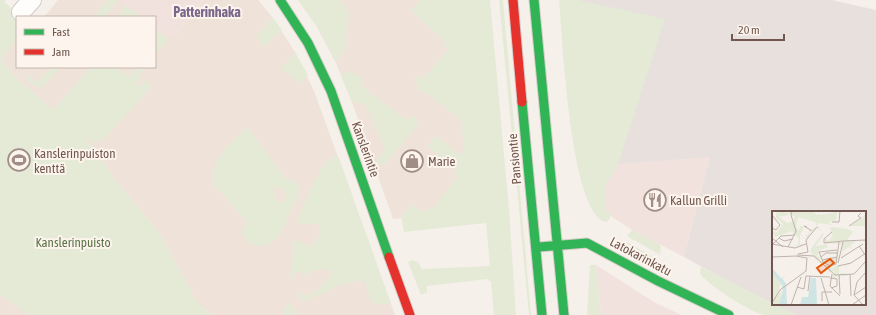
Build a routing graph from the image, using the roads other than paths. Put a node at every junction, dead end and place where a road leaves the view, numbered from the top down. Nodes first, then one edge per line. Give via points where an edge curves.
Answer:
1 (280, 0) edge
2 (513, 0) edge
3 (534, 0) edge
4 (557, 245) junction
5 (536, 247) junction
6 (410, 315) edge
7 (542, 315) edge
8 (564, 315) edge
9 (729, 315) edge

1 - 6 main road, Kanslerintie via 302,33 331,91
2 - 5 main road, Pansiontie
3 - 4 main road
4 - 5 main road, Latokarinkatu
4 - 8 main road
4 - 9 main road, Latokarinkatu via 587,243 597,247 658,281
5 - 7 main road, Pansiontie

